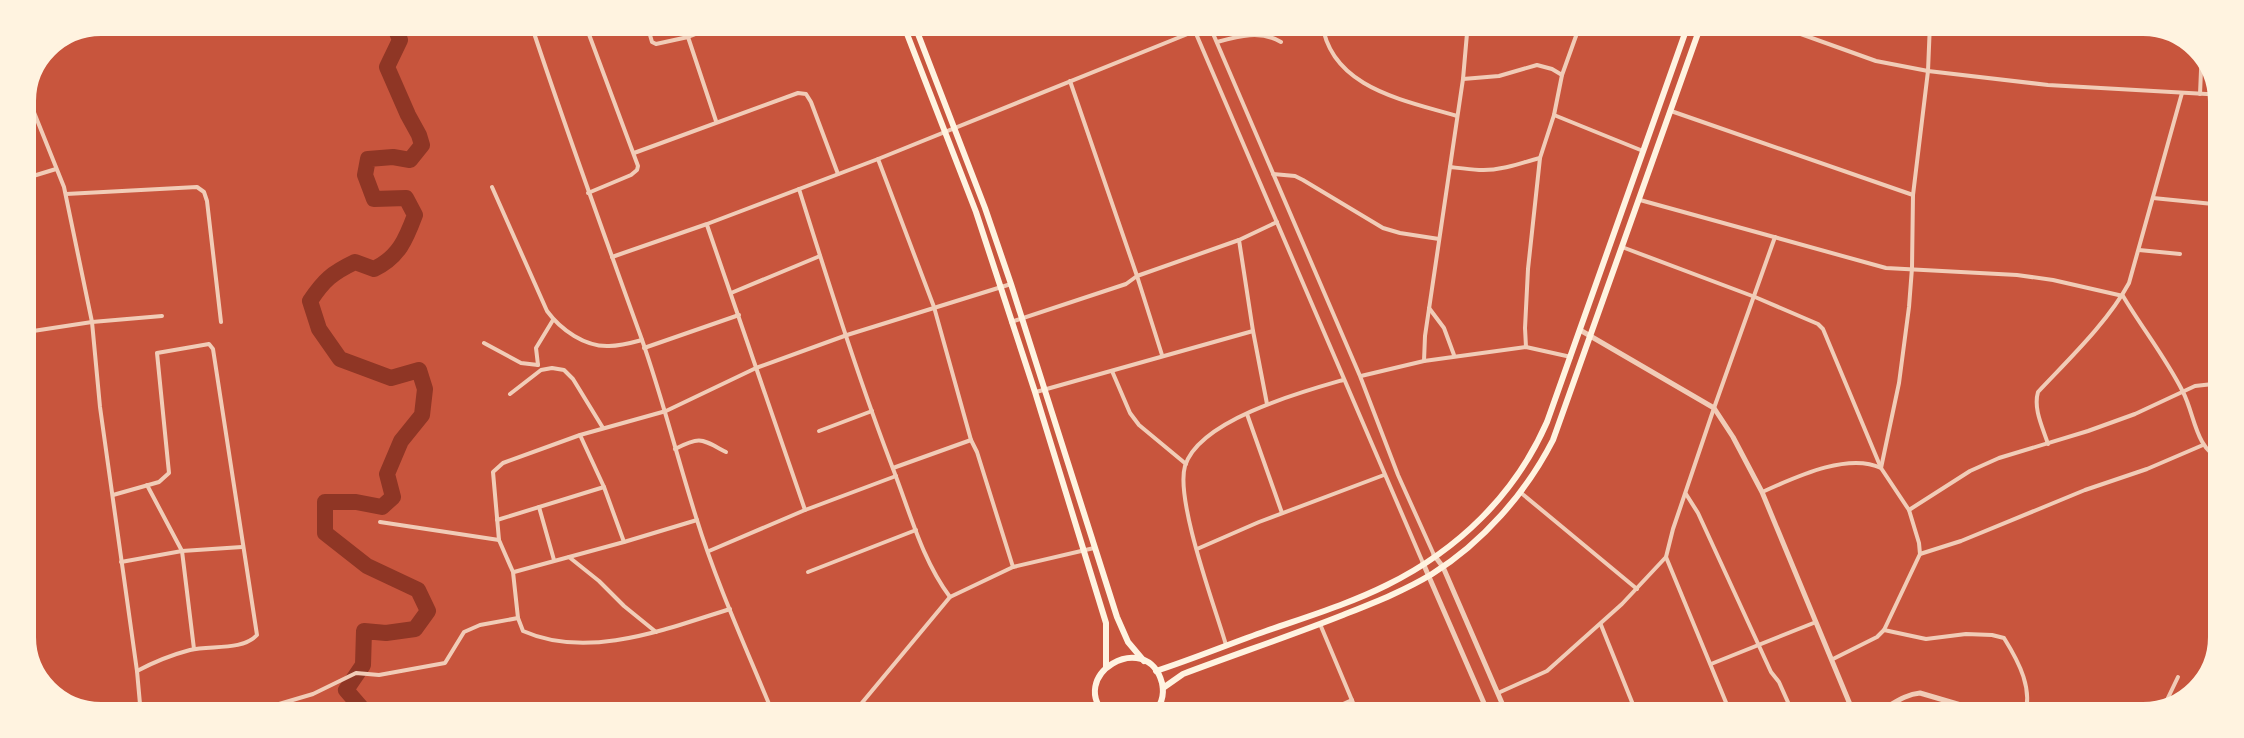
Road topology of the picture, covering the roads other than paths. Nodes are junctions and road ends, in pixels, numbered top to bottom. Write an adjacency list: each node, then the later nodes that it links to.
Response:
1 (534, 34): 46 (street)
2 (589, 34): 36 (street)
3 (650, 34): 17 (street)
4 (696, 34): 17 (street)
5 (907, 34): 34 (main road)
6 (918, 34): 33 (main road)
7 (1188, 34): 24 (street)
8 (1196, 34): 52 (street)
9 (1213, 34): 18 (street)
10 (1325, 34): 31 (street)
11 (1467, 34): 23 (street)
12 (1577, 34): 22 (street)
13 (1685, 34): 35 (main road)
14 (1698, 34): 28 (main road)
15 (1801, 34): 21 (street)
16 (1930, 34): 21 (street)
17 (688, 37): 32 (street)
18 (1217, 42): 19 (street); 42 (street)
19 (1281, 42)
20 (2201, 68): 26 (street)
21 (1928, 71): 25 (street); 48 (street)
22 (1562, 75): 23 (street); 30 (street)
23 (1463, 79): 31 (street)
24 (1070, 81): 33 (street); 63 (street)
25 (2182, 93): 26 (street); 49 (street)
26 (2200, 94): 27 (street)
27 (2210, 94)
28 (1671, 111): 48 (street); 50 (main road)
29 (34, 113): 40 (street)
30 (1554, 115): 35 (street); 37 (street)
31 (1457, 116): 39 (street)
32 (716, 121): 36 (street); 41 (street)
33 (955, 129): 34 (street); 64 (main road)
34 (946, 133): 38 (street); 65 (main road)
35 (1643, 151): 78 (main road)
36 (634, 153): 46 (street)
37 (1540, 158): 39 (street); 85 (street)
38 (878, 159): 41 (street); 69 (street)
39 (1450, 167): 55 (street)
40 (56, 169): 43 (street); 47 (street)
41 (838, 174): 45 (street)
42 (1272, 174): 55 (street); 94 (street)
43 (34, 176)
44 (492, 187): 74 (street)
45 (799, 189): 53 (street); 60 (street)
46 (588, 193): 61 (street)
47 (66, 194): 75 (street); 76 (street)
48 (1913, 195): 62 (street)
49 (2153, 198): 51 (street); 58 (street)
50 (1639, 200): 54 (street); 57 (main road)
51 (2210, 204)
52 (1277, 222): 56 (street); 95 (street)
53 (707, 224): 61 (street); 66 (street)
54 (1775, 237): 62 (street); 68 (street)
55 (1439, 239): 70 (street)
56 (1239, 240): 63 (street); 80 (street)
57 (1622, 247): 68 (street); 82 (main road)
58 (2139, 250): 59 (street); 67 (street)
59 (2180, 254)
60 (820, 256): 66 (street); 81 (street)
61 (611, 258): 83 (street)
62 (1912, 268): 67 (street); 117 (street)
63 (1137, 276): 73 (street); 87 (street)
64 (1011, 284): 65 (street); 73 (main road)
65 (1001, 288): 69 (street); 77 (main road)
66 (731, 293): 71 (street)
67 (2123, 296): 99 (street); 110 (street)
68 (1755, 297): 102 (street); 117 (street)
69 (934, 307): 81 (street); 109 (street)
70 (1429, 308): 88 (street); 90 (street)
71 (739, 315): 86 (street); 92 (street)
72 (162, 316): 75 (street)
73 (1022, 319): 77 (street); 97 (main road)
74 (553, 320): 83 (street); 91 (street)
75 (92, 322): 79 (street); 125 (street)
76 (221, 322)
77 (1011, 322): 98 (main road)
78 (1580, 330): 82 (street); 89 (main road)
79 (34, 331)
80 (1253, 331): 87 (street); 101 (street)
81 (847, 335): 92 (street); 104 (street)
82 (1591, 335): 102 (street); 122 (main road)
83 (642, 340): 86 (street)
84 (484, 343): 91 (street)
85 (1526, 347): 88 (street); 89 (street)
86 (644, 348): 103 (street)
87 (1162, 355): 93 (street)
88 (1455, 356): 90 (street)
89 (1571, 357): 143 (main road)
90 (1424, 361): 94 (street)
91 (540, 368): 100 (street); 106 (street)
92 (756, 368): 103 (street); 127 (street)
93 (1112, 370): 97 (street); 115 (street)
94 (1360, 376): 143 (street)
95 (1343, 380): 101 (street); 118 (street)
96 (2210, 384): 99 (street)
97 (1045, 389): 98 (street); 137 (main road)
98 (1035, 392): 141 (main road)
99 (2184, 392): 110 (street); 111 (street)
100 (510, 394)
101 (1267, 404): 105 (street)
102 (1714, 408): 123 (street); 124 (street)
103 (666, 411): 106 (street); 112 (street)
104 (872, 411): 107 (street); 116 (street)
105 (1247, 414): 115 (street); 129 (street)
106 (603, 428): 108 (street)
107 (819, 431)
108 (580, 435): 121 (street); 130 (street)
109 (971, 440): 116 (street); 149 (street)
110 (2048, 444): 128 (street)
111 (2203, 445): 114 (street); 142 (street)
112 (675, 449): 113 (street); 131 (street)
113 (726, 452)
114 (2210, 453)
115 (1186, 464): 138 (street)
116 (893, 468): 119 (street)
117 (1881, 468): 123 (street); 128 (street)
118 (1384, 475): 129 (street); 148 (street)
119 (896, 476): 127 (street); 133 (street)
120 (147, 485): 125 (street); 136 (street); 139 (street)
121 (604, 487): 126 (street); 135 (street)
122 (1520, 492): 150 (main road); 154 (street)
123 (1762, 492): 158 (street)
124 (1686, 494): 145 (street); 164 (street)
125 (113, 495): 147 (street)
126 (539, 507): 130 (street); 146 (street)
127 (805, 510): 140 (street)
128 (1909, 510): 142 (street)
129 (1282, 513): 138 (street)
130 (497, 520): 134 (street)
131 (697, 520): 135 (street); 140 (street)
132 (380, 522): 134 (street)
133 (916, 530): 152 (street); 155 (street)
134 (499, 540): 151 (street)
135 (624, 542): 144 (street)
136 (243, 547): 139 (street); 165 (street)
137 (1094, 548): 141 (street); 167 (main road)
138 (1197, 549): 163 (street)
139 (182, 551): 147 (street); 165 (street)
140 (709, 551): 156 (street)
141 (1085, 551): 149 (street); 169 (main road)
142 (1920, 554): 161 (street)
143 (1434, 555): 148 (main road); 150 (street)
144 (569, 557): 146 (street); 162 (street)
145 (1666, 557): 154 (street); 168 (street)
146 (554, 560): 151 (street)
147 (121, 562): 170 (street)
148 (1423, 563): 153 (street); 163 (main road)
149 (1013, 567): 155 (street)
150 (1443, 567): 153 (main road); 174 (street)
151 (513, 572): 157 (street)
152 (808, 572)
153 (1429, 576): 159 (main road); 185 (street)
154 (1637, 589): 160 (street)
155 (950, 597): 180 (street)
156 (730, 609): 162 (street); 179 (street)
157 (518, 618): 162 (street); 178 (street)
158 (1816, 622): 164 (street); 166 (street)
159 (1320, 624): 173 (main road); 176 (street)
160 (1601, 625): 174 (street); 187 (street)
161 (1884, 630): 166 (street); 193 (street)
162 (656, 632)
163 (1226, 645): 171 (main road)
164 (1758, 645): 168 (street); 189 (street)
165 (194, 649): 170 (street)
166 (1833, 659): 190 (street)
167 (1144, 661): 169 (main road); 171 (main road)
168 (1711, 664): 188 (street)
169 (1106, 667): 181 (main road)
170 (137, 671): 177 (street)
171 (1156, 671): 173 (main road)
172 (2178, 677): 175 (street)
173 (1163, 688): 182 (main road)
174 (1498, 693): 186 (street)
175 (2167, 699)
176 (1352, 700): 183 (street); 184 (street)
177 (140, 704)
178 (279, 704)
179 (769, 704)
180 (861, 704)
181 (1099, 704)
182 (1158, 704)
183 (1343, 704)
184 (1354, 704)
185 (1484, 704)
186 (1503, 704)
187 (1633, 704)
188 (1727, 704)
189 (1789, 704)
190 (1850, 704)
191 (1892, 704): 192 (street)
192 (1957, 704)
193 (2029, 704)

